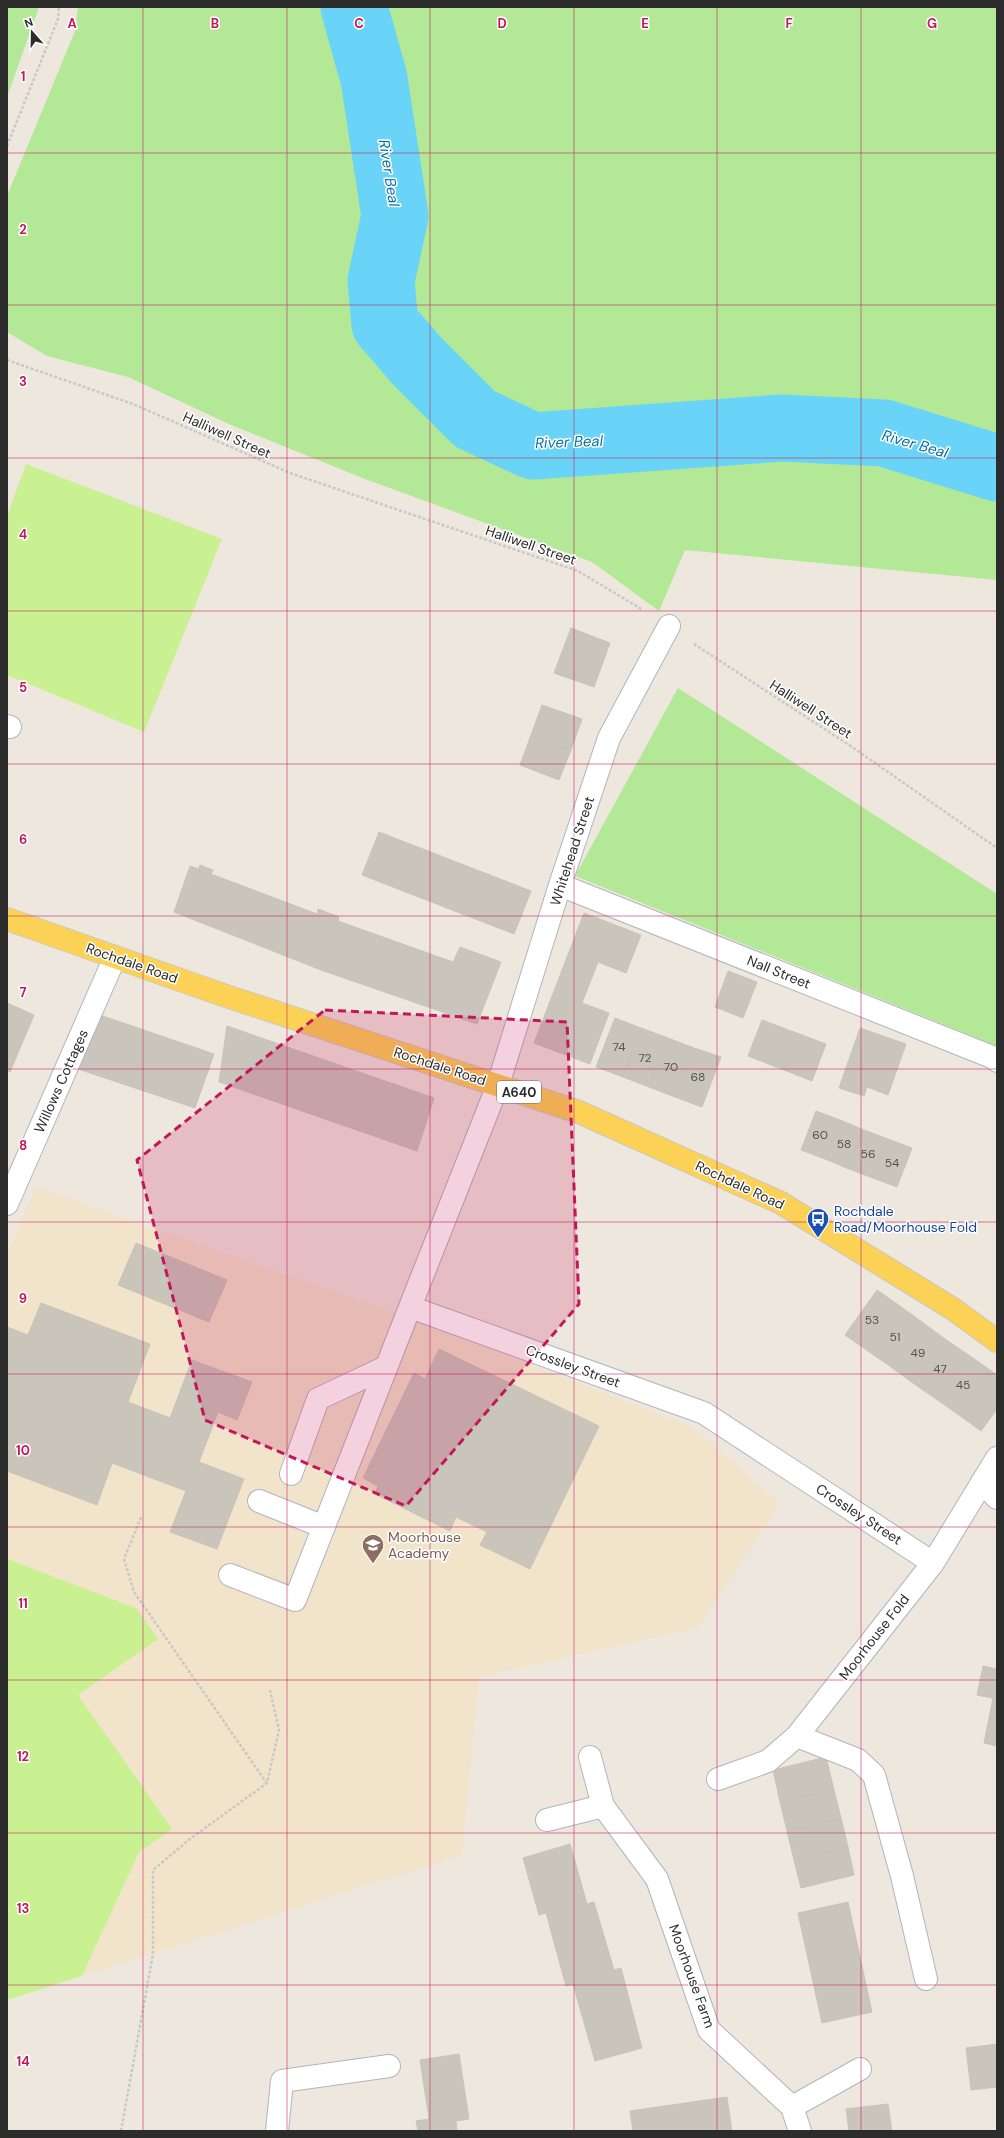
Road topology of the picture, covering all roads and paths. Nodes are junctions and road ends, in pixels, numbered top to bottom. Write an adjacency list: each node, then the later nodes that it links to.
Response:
1 (59, 7): 2 (path)
2 (7, 146)
3 (7, 360): 4 (path, Halliwell Street)
4 (669, 626): 5 (path, Halliwell Street); 6 (street, Whitehead Street)
5 (997, 848)
6 (560, 885): 9 (street, Nall Street); 10 (street, Whitehead Street)
7 (7, 919): 8 (main road, Rochdale Road / A640)
8 (115, 957): 10 (main road, Rochdale Road / A640); 11 (street, Willows Cottages)
9 (997, 1061)
10 (498, 1085): 12 (street); 13 (main road, Rochdale Road / A640)
11 (7, 1204)
12 (410, 1308): 14 (street); 22 (street, Crossley Street)
13 (995, 1336)
14 (386, 1367): 16 (street); 21 (street)
15 (997, 1458): 17 (street, Moorhouse Fold)
16 (290, 1474)
17 (982, 1482): 18 (street); 22 (street, Moorhouse Fold)
18 (997, 1498)
19 (259, 1501): 21 (street)
20 (141, 1517): 28 (path)
21 (324, 1527): 23 (street)
22 (933, 1562): 25 (street, Moorhouse Fold)
23 (230, 1575)
24 (270, 1690): 28 (path)
25 (797, 1736): 27 (street, Moorhouse Fold); 31 (street)
26 (590, 1757): 29 (street, Moorhouse Farm)
27 (718, 1779)
28 (267, 1782): 35 (path)
29 (603, 1806): 30 (street); 34 (street, Moorhouse Farm)
30 (547, 1820)
31 (926, 1979)
32 (389, 2066): 36 (street)
33 (860, 2069): 34 (street)
34 (792, 2107): 37 (street, Moorhouse Farm)
35 (121, 2131)
36 (277, 2131)
37 (800, 2131)

